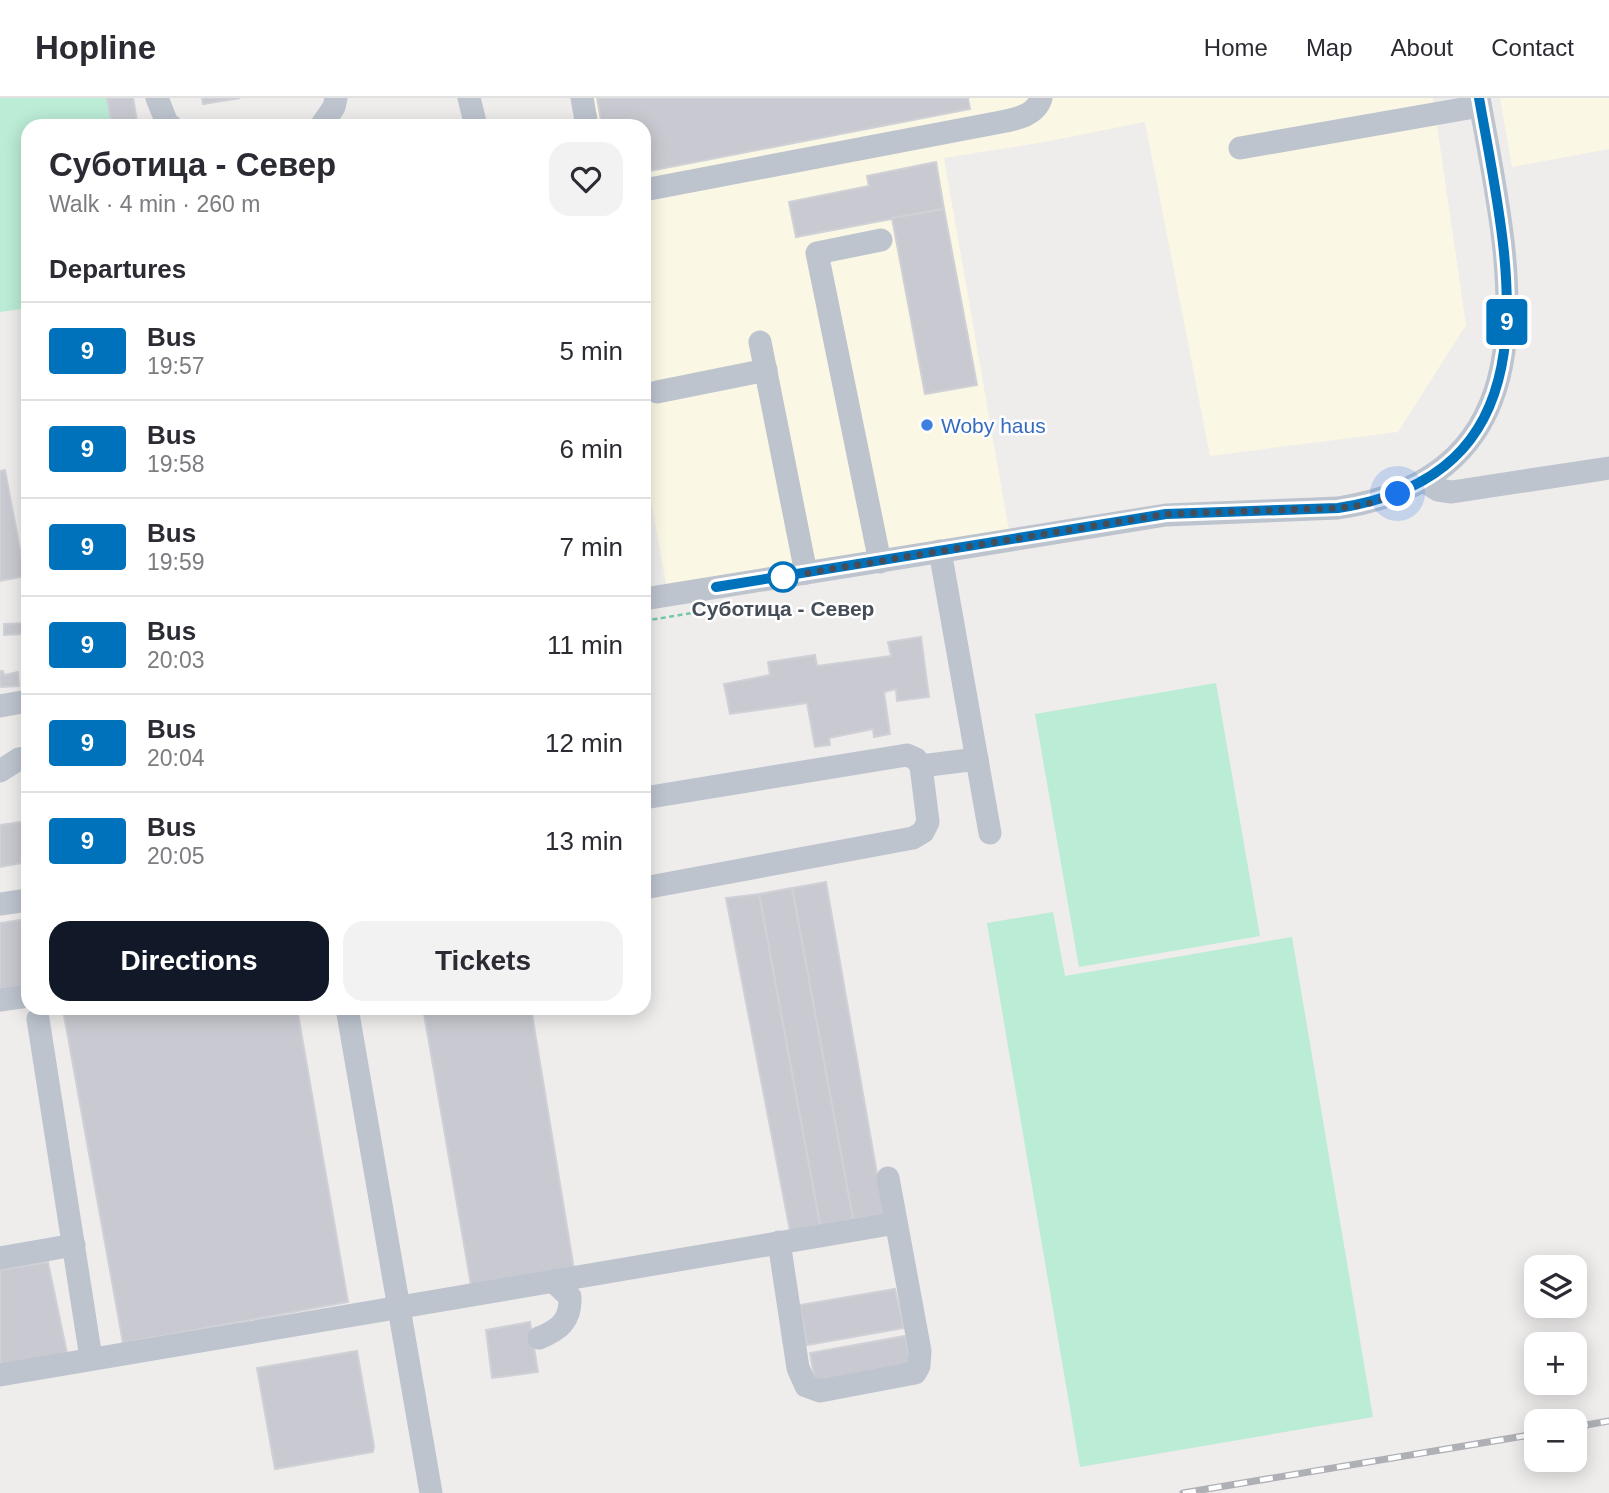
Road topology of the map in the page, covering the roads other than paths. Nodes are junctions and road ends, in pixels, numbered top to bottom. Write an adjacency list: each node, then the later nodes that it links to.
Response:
1 (156, 98): 7 (street); 8 (street)
2 (336, 98): 9 (street)
3 (469, 98): 10 (street)
4 (582, 98): 11 (street)
5 (1041, 98): 13 (street)
6 (1480, 102): 12 (street); 19 (street)
7 (158, 119)
8 (165, 119)
9 (326, 119)
10 (474, 119)
11 (586, 119)
12 (1240, 148)
13 (651, 189)
14 (881, 240): 21 (street)
15 (760, 342): 16 (street)
16 (766, 370): 17 (street); 22 (street)
17 (657, 392)
18 (1609, 468): 19 (street)
19 (1424, 481): 20 (street)
20 (940, 551): 21 (street); 27 (street)
21 (880, 562): 22 (street)
22 (806, 573): 23 (street)
23 (651, 598)
24 (21, 702): 25 (street)
25 (0, 706)
26 (21, 758): 29 (street)
27 (977, 759): 28 (street); 31 (street)
28 (921, 766): 30 (street); 32 (street)
29 (0, 771)
30 (651, 797)
31 (990, 833)
32 (651, 887)
33 (21, 901): 34 (street)
34 (0, 904)
35 (21, 997): 36 (street)
36 (0, 1000)
37 (347, 1015): 45 (street)
38 (38, 1019): 42 (street)
39 (888, 1178): 40 (street)
40 (897, 1223): 41 (street); 41 (street)
41 (779, 1242): 44 (street)
42 (74, 1245): 43 (street); 47 (street)
43 (0, 1258)
44 (554, 1282): 45 (street); 46 (street)
45 (399, 1309): 47 (street); 49 (street)
46 (539, 1338)
47 (91, 1359): 48 (street)
48 (0, 1374)
49 (431, 1493)

